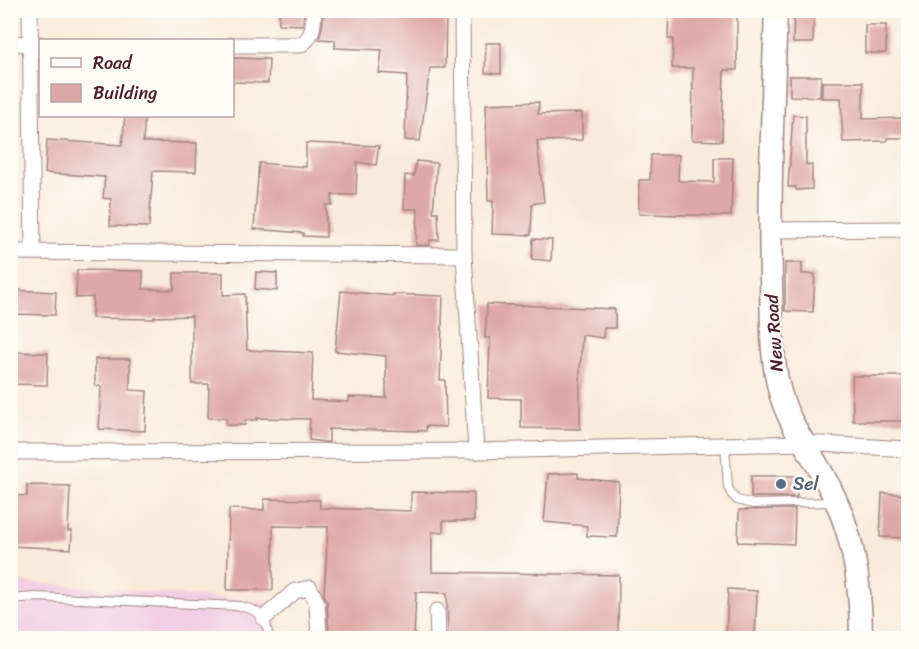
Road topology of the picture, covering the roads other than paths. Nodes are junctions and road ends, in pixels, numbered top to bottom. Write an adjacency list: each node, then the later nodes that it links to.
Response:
1 (30, 10): 6 (street)
2 (314, 10): 7 (street)
3 (462, 10): 12 (street)
4 (776, 10): 9 (street, New Road)
5 (10, 43): 6 (street)
6 (36, 44): 11 (street)
7 (234, 45)
8 (909, 229): 9 (street)
9 (770, 230): 13 (street, New Road)
10 (10, 252): 11 (street)
11 (33, 252): 12 (street)
12 (464, 255): 16 (street)
13 (803, 442): 14 (street); 15 (street); 18 (street, New Road)
14 (725, 444): 16 (street); 18 (lane)
15 (909, 449)
16 (476, 451): 17 (street)
17 (10, 452)
18 (837, 501): 25 (street, New Road)
19 (10, 599): 21 (lane)
20 (437, 611): 24 (street)
21 (264, 618): 22 (lane); 23 (street)
22 (268, 639)
23 (319, 639)
24 (438, 639)
25 (861, 639)

